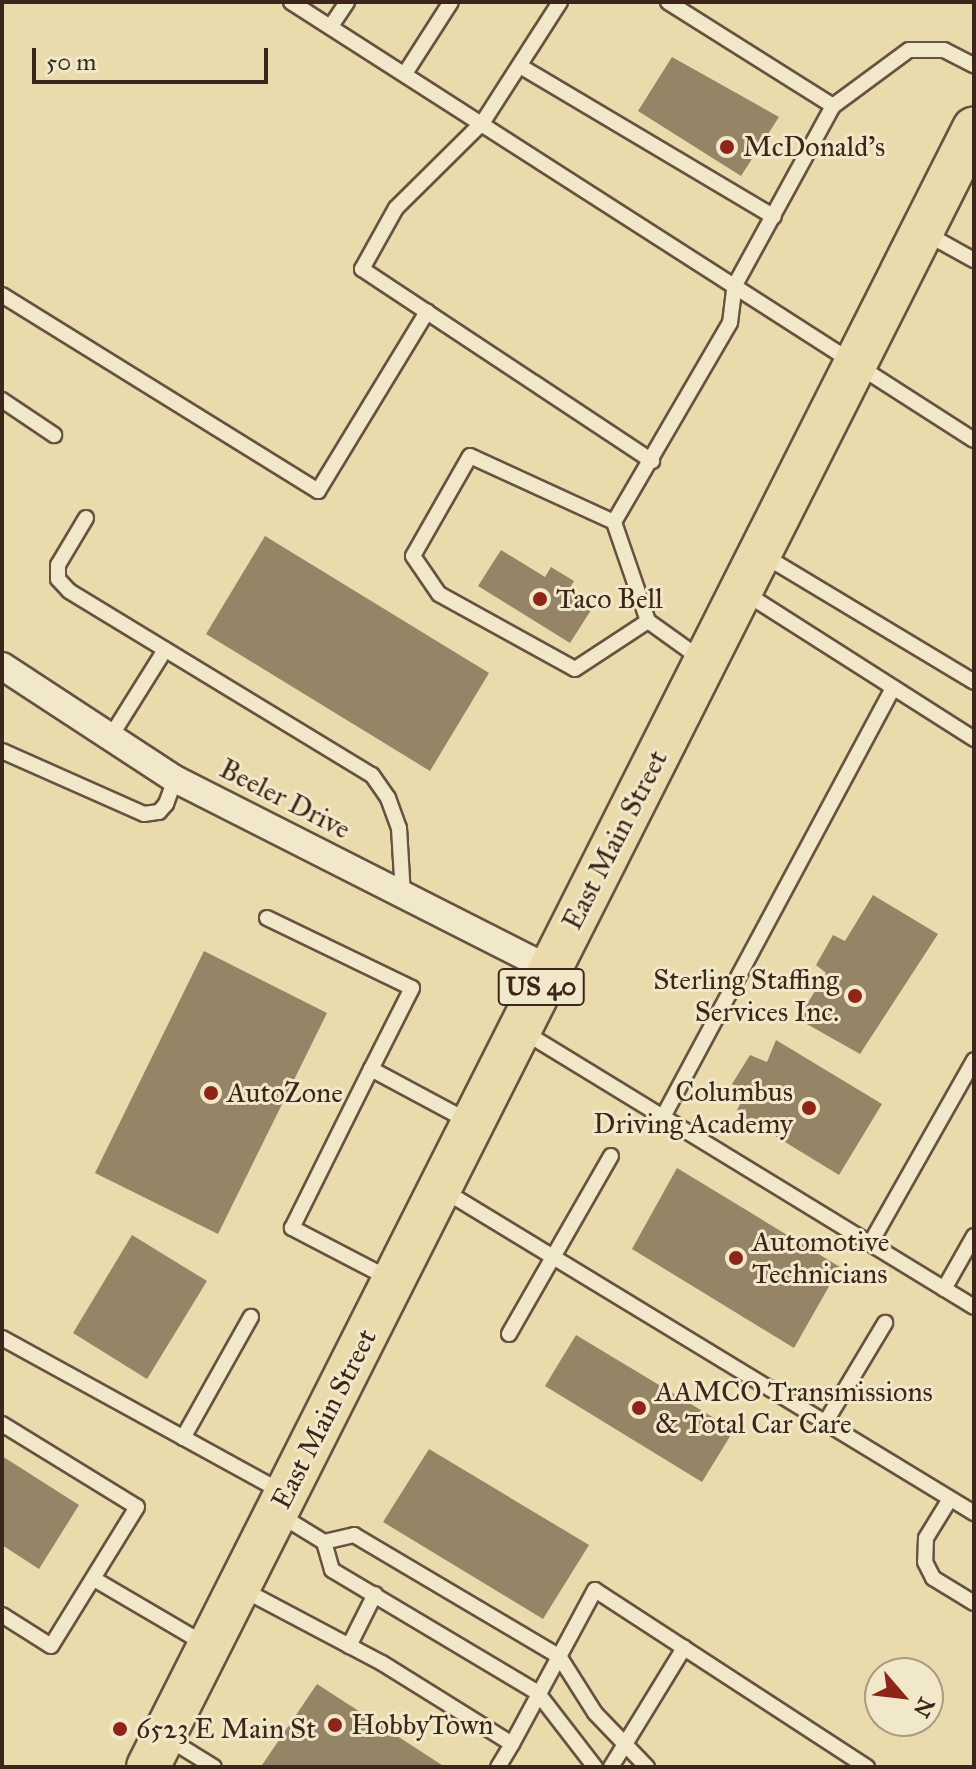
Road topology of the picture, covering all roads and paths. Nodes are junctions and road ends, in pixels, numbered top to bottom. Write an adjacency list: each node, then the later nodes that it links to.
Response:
1 (291, 2): 7 (lane)
2 (347, 2): 7 (lane)
3 (451, 2): 10 (lane)
4 (560, 2): 9 (lane)
5 (668, 2): 6 (lane)
6 (689, 8): 11 (lane)
7 (331, 26): 10 (lane)
8 (974, 65): 11 (lane)
9 (520, 66): 12 (lane); 14 (lane)
10 (406, 72): 12 (lane)
11 (833, 106): 14 (lane)
12 (483, 122): 17 (lane); 19 (lane)
13 (969, 150): 15 (main road, East Main Street / US 40)
14 (774, 217): 17 (lane)
15 (922, 232): 16 (lane); 20 (main road, East Main Street / US 40)
16 (974, 260)
17 (735, 285): 20 (lane); 24 (lane)
18 (2, 295): 19 (lane)
19 (427, 312): 24 (lane)
20 (856, 362): 23 (lane); 27 (main road, East Main Street / US 40)
21 (2, 400): 22 (lane)
22 (54, 435)
23 (974, 440)
24 (652, 461): 26 (lane)
25 (86, 518): 30 (lane)
26 (614, 522): 29 (lane); 29 (lane)
27 (760, 553): 28 (main road, East Main Street / US 40); 33 (lane)
28 (741, 591): 31 (main road, East Main Street / US 40); 34 (lane)
29 (648, 621): 31 (lane)
30 (165, 650): 35 (lane); 39 (lane)
31 (705, 662): 41 (main road, East Main Street / US 40)
32 (2, 666): 35 (street, Beeler Drive)
33 (974, 682)
34 (893, 688): 36 (lane); 45 (lane)
35 (111, 736): 38 (street, Beeler Drive)
36 (974, 739)
37 (2, 751): 38 (lane)
38 (175, 779): 39 (street, Beeler Drive)
39 (403, 895): 41 (street, Beeler Drive)
40 (267, 918): 44 (lane)
41 (550, 969): 42 (main road, East Main Street / US 40)
42 (520, 1030): 45 (lane); 46 (main road, East Main Street / US 40)
43 (974, 1060): 50 (lane)
44 (371, 1069): 46 (lane); 52 (lane)
45 (663, 1117): 50 (lane)
46 (472, 1123): 48 (main road, East Main Street / US 40)
47 (611, 1156): 51 (lane)
48 (440, 1188): 51 (lane); 52 (main road, East Main Street / US 40)
49 (974, 1236): 53 (lane)
50 (870, 1244): 53 (lane)
51 (553, 1257): 57 (lane); 59 (lane)
52 (393, 1281): 63 (main road, East Main Street / US 40)
53 (944, 1289): 54 (lane)
54 (974, 1307)
55 (251, 1317): 61 (lane)
56 (885, 1323): 59 (lane)
57 (509, 1334)
58 (2, 1338): 61 (lane)
59 (825, 1423): 62 (lane)
60 (2, 1424): 66 (lane)
61 (183, 1438): 63 (lane)
62 (950, 1499): 64 (lane); 69 (lane)
63 (281, 1504): 65 (lane); 67 (main road, East Main Street / US 40)
64 (974, 1513)
65 (324, 1542): 68 (lane); 74 (lane)
66 (94, 1579): 70 (lane); 71 (lane)
67 (239, 1587): 71 (main road, East Main Street / US 40); 72 (lane)
68 (375, 1594): 72 (lane); 75 (lane)
69 (974, 1603)
70 (2, 1615)
71 (209, 1646): 78 (main road, East Main Street / US 40)
72 (349, 1646): 76 (lane)
73 (684, 1648): 74 (lane); 77 (lane); 84 (lane)
74 (559, 1656): 75 (lane); 77 (lane)
75 (537, 1692): 76 (lane); 81 (lane)
76 (512, 1744): 80 (lane)
77 (624, 1746): 82 (lane); 83 (lane)
78 (156, 1752): 79 (lane)
79 (214, 1767)
80 (498, 1767)
81 (595, 1767)
82 (611, 1767)
83 (647, 1767)
84 (867, 1767)

